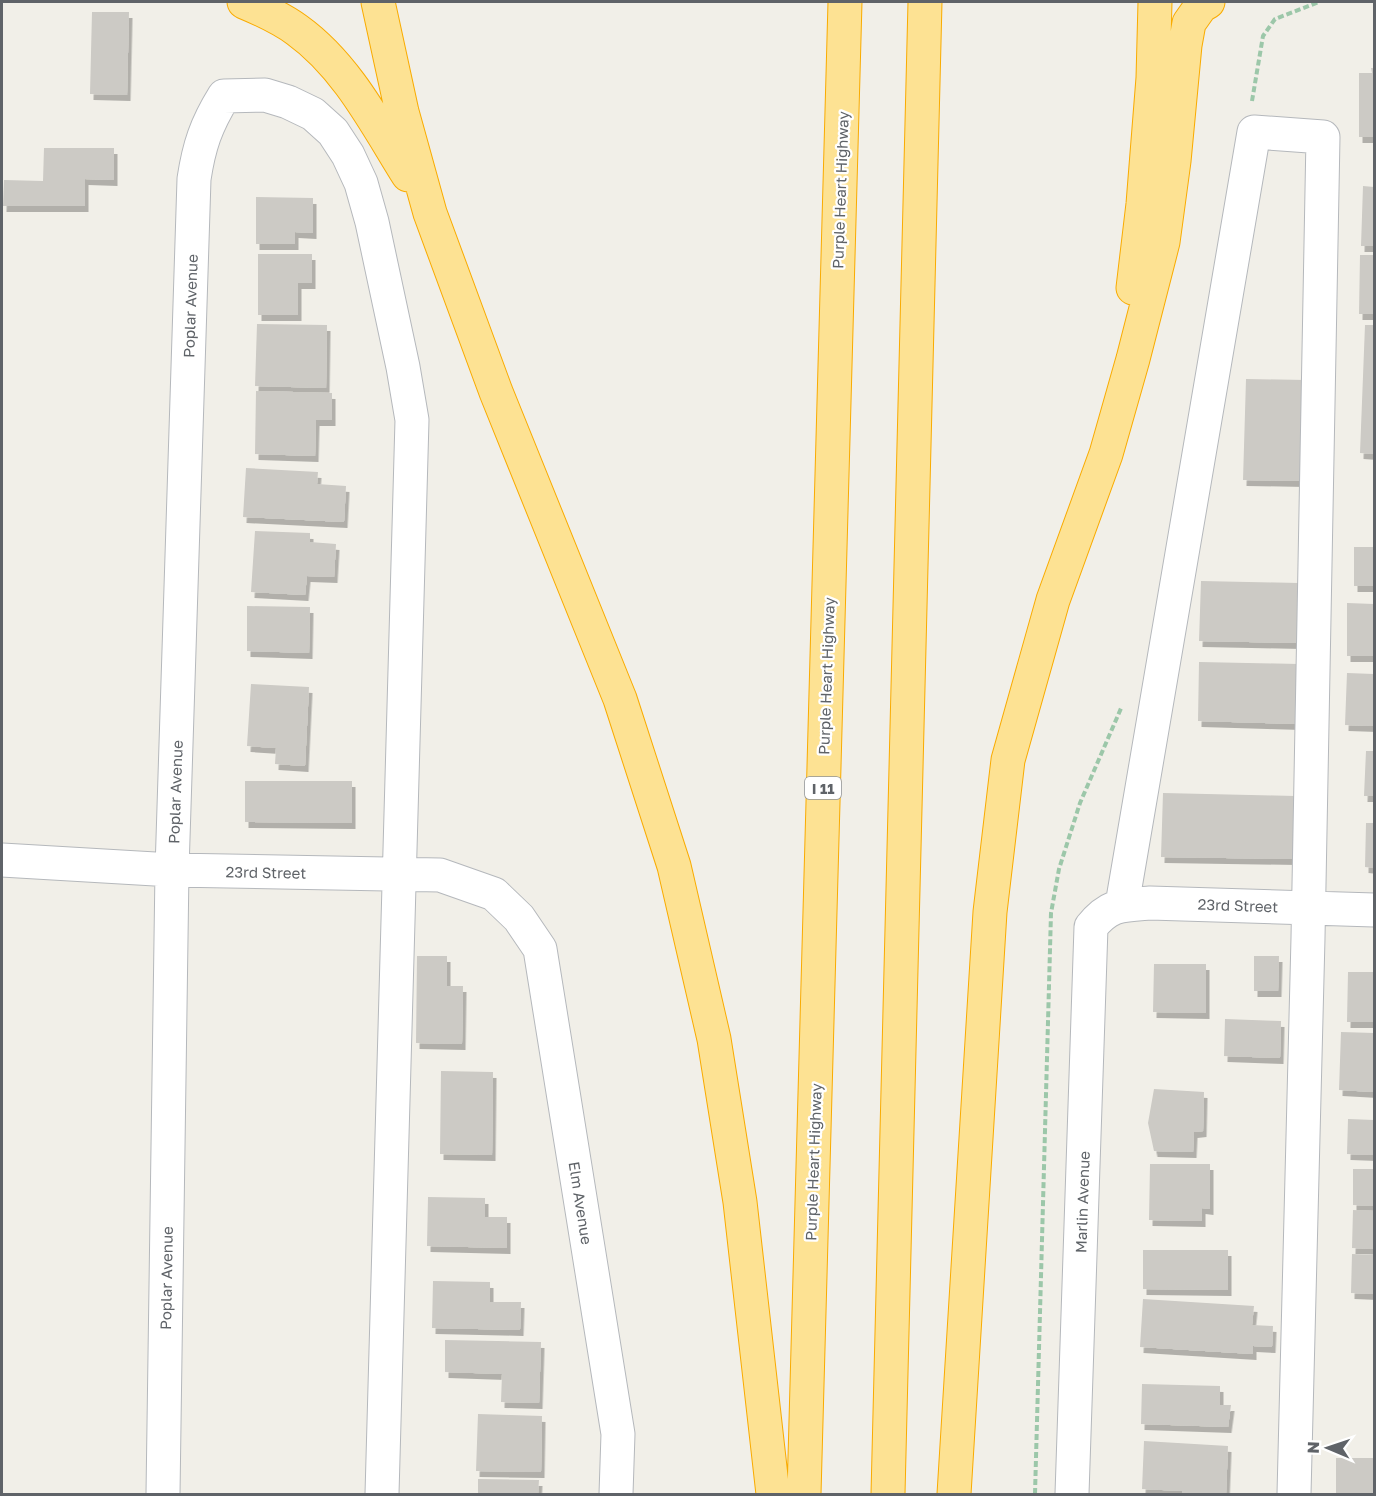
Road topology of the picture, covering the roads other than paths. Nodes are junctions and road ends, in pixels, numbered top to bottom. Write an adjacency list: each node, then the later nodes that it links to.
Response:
1 (244, 2): 7 (highway)
2 (378, 2): 7 (highway)
3 (844, 2): 20 (highway, Purple Heart Highway / I 11)
4 (925, 2): 21 (highway)
5 (1155, 2): 8 (highway)
6 (1208, 2): 8 (highway)
7 (430, 213): 19 (highway)
8 (1133, 359): 22 (highway)
9 (2, 860): 10 (street, 23rd Street)
10 (172, 870): 11 (street, 23rd Street); 11 (street, Poplar Avenue); 16 (street, Poplar Avenue)
11 (398, 874): 15 (street, 23rd Street); 17 (street)
12 (1309, 908): 13 (street, 23rd Street); 13 (street, Marlin Avenue); 14 (street, 23rd Street); 24 (street)
13 (1112, 909): 23 (street, Marlin Avenue)
14 (1374, 910)
15 (519, 918): 18 (street, Elm Avenue)
16 (163, 1494)
17 (382, 1494)
18 (616, 1494)
19 (773, 1494)
20 (804, 1494)
21 (888, 1494)
22 (954, 1494)
23 (1072, 1494)
24 (1294, 1494)

